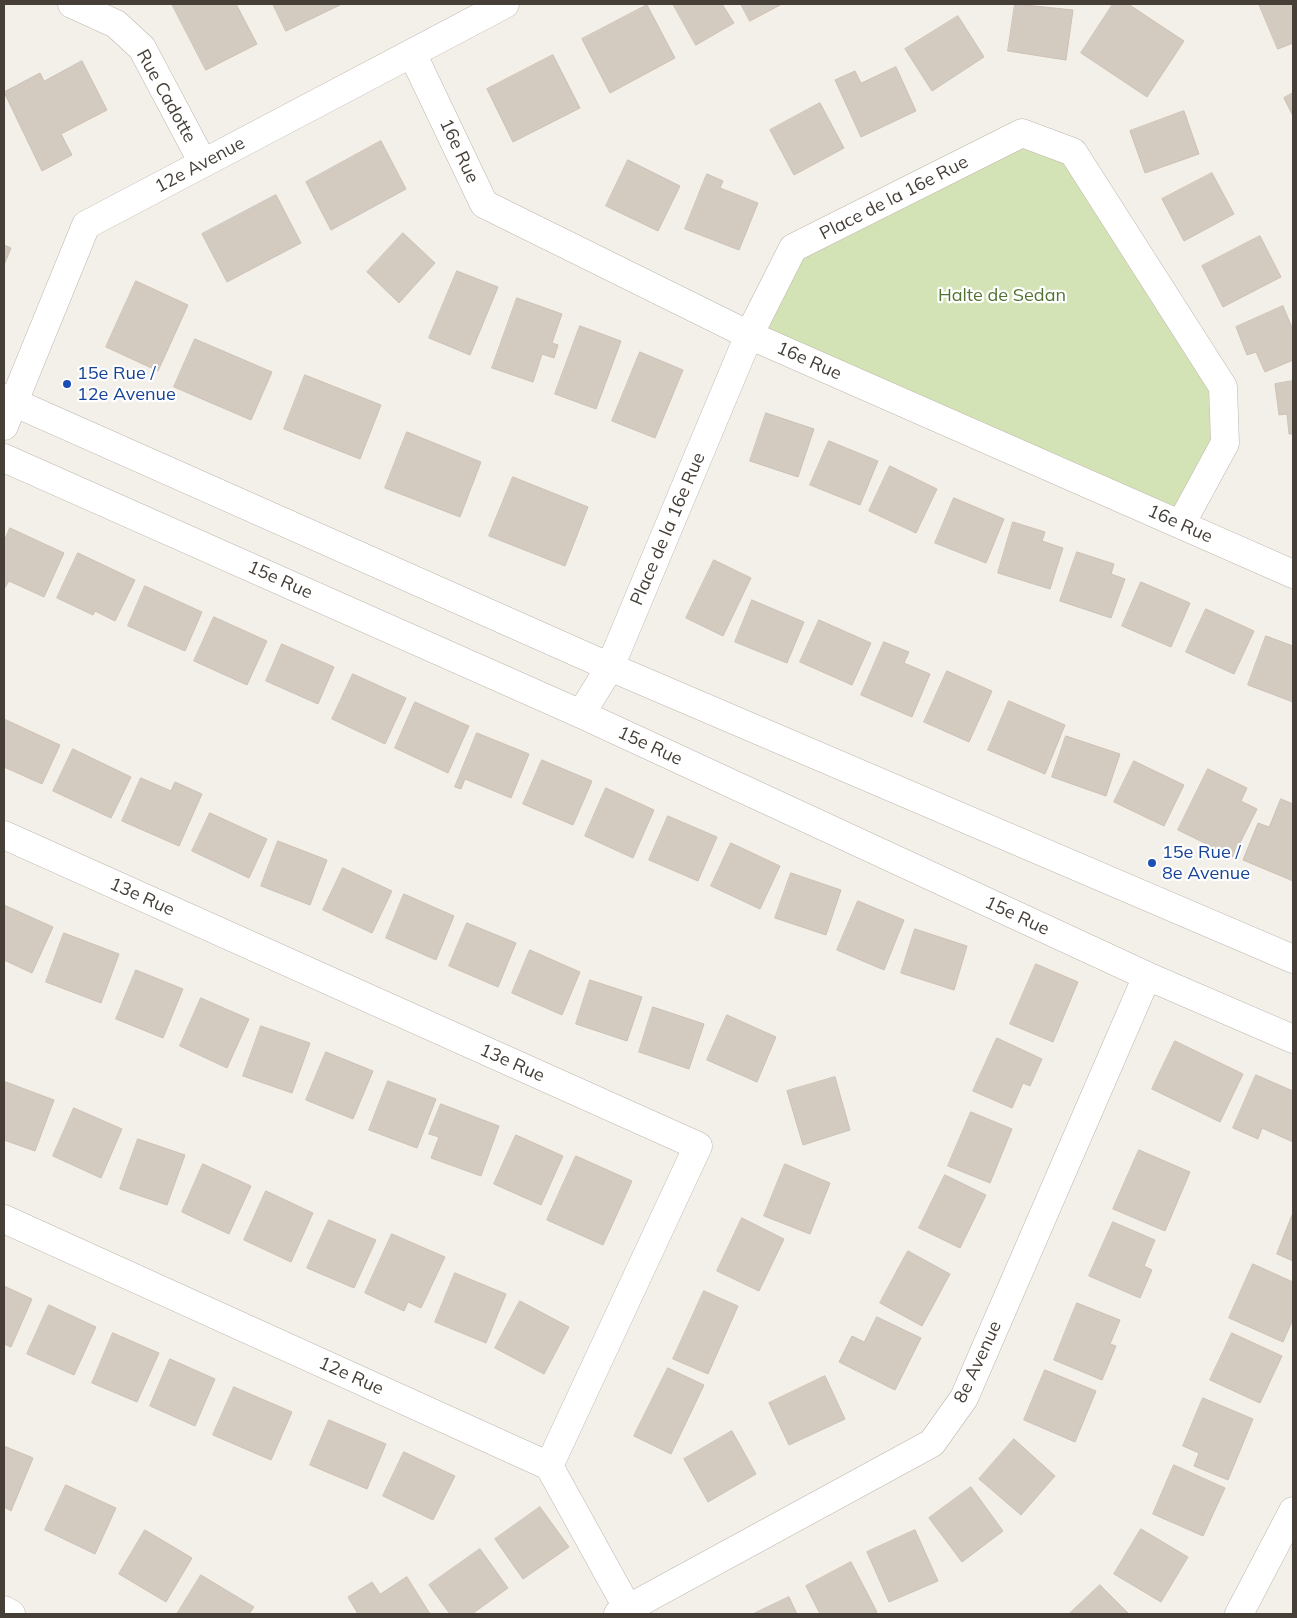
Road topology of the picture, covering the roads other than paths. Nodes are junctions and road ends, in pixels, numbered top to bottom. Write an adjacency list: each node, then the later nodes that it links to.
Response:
1 (72, 4): 4 (street, Rue Cadotte)
2 (505, 4): 3 (street, 12e Avenue)
3 (412, 53): 4 (street, 12e Avenue); 5 (street, 16e Rue)
4 (203, 163): 6 (street, 12e Avenue)
5 (749, 335): 8 (street, 16e Rue); 8 (street, Place de la 16e Rue); 10 (street, Place de la 16e Rue)
6 (7, 409): 10 (street)
7 (4, 458): 11 (street, 15e Rue)
8 (1181, 524): 9 (street, 16e Rue)
9 (1293, 574)
10 (610, 667): 11 (street, Place de la 16e Rue); 13 (street)
11 (581, 714): 14 (street, 15e Rue)
12 (4, 835): 17 (street, 13e Rue)
13 (1293, 959)
14 (1147, 976): 15 (street, 15e Rue); 20 (street, 8e Avenue)
15 (1293, 1039)
16 (4, 1219): 17 (street, 12e Rue)
17 (549, 1466): 20 (street)
18 (1293, 1510): 22 (street)
19 (4, 1610): 21 (street)
20 (623, 1612)
21 (11, 1614)
22 (1239, 1614)

